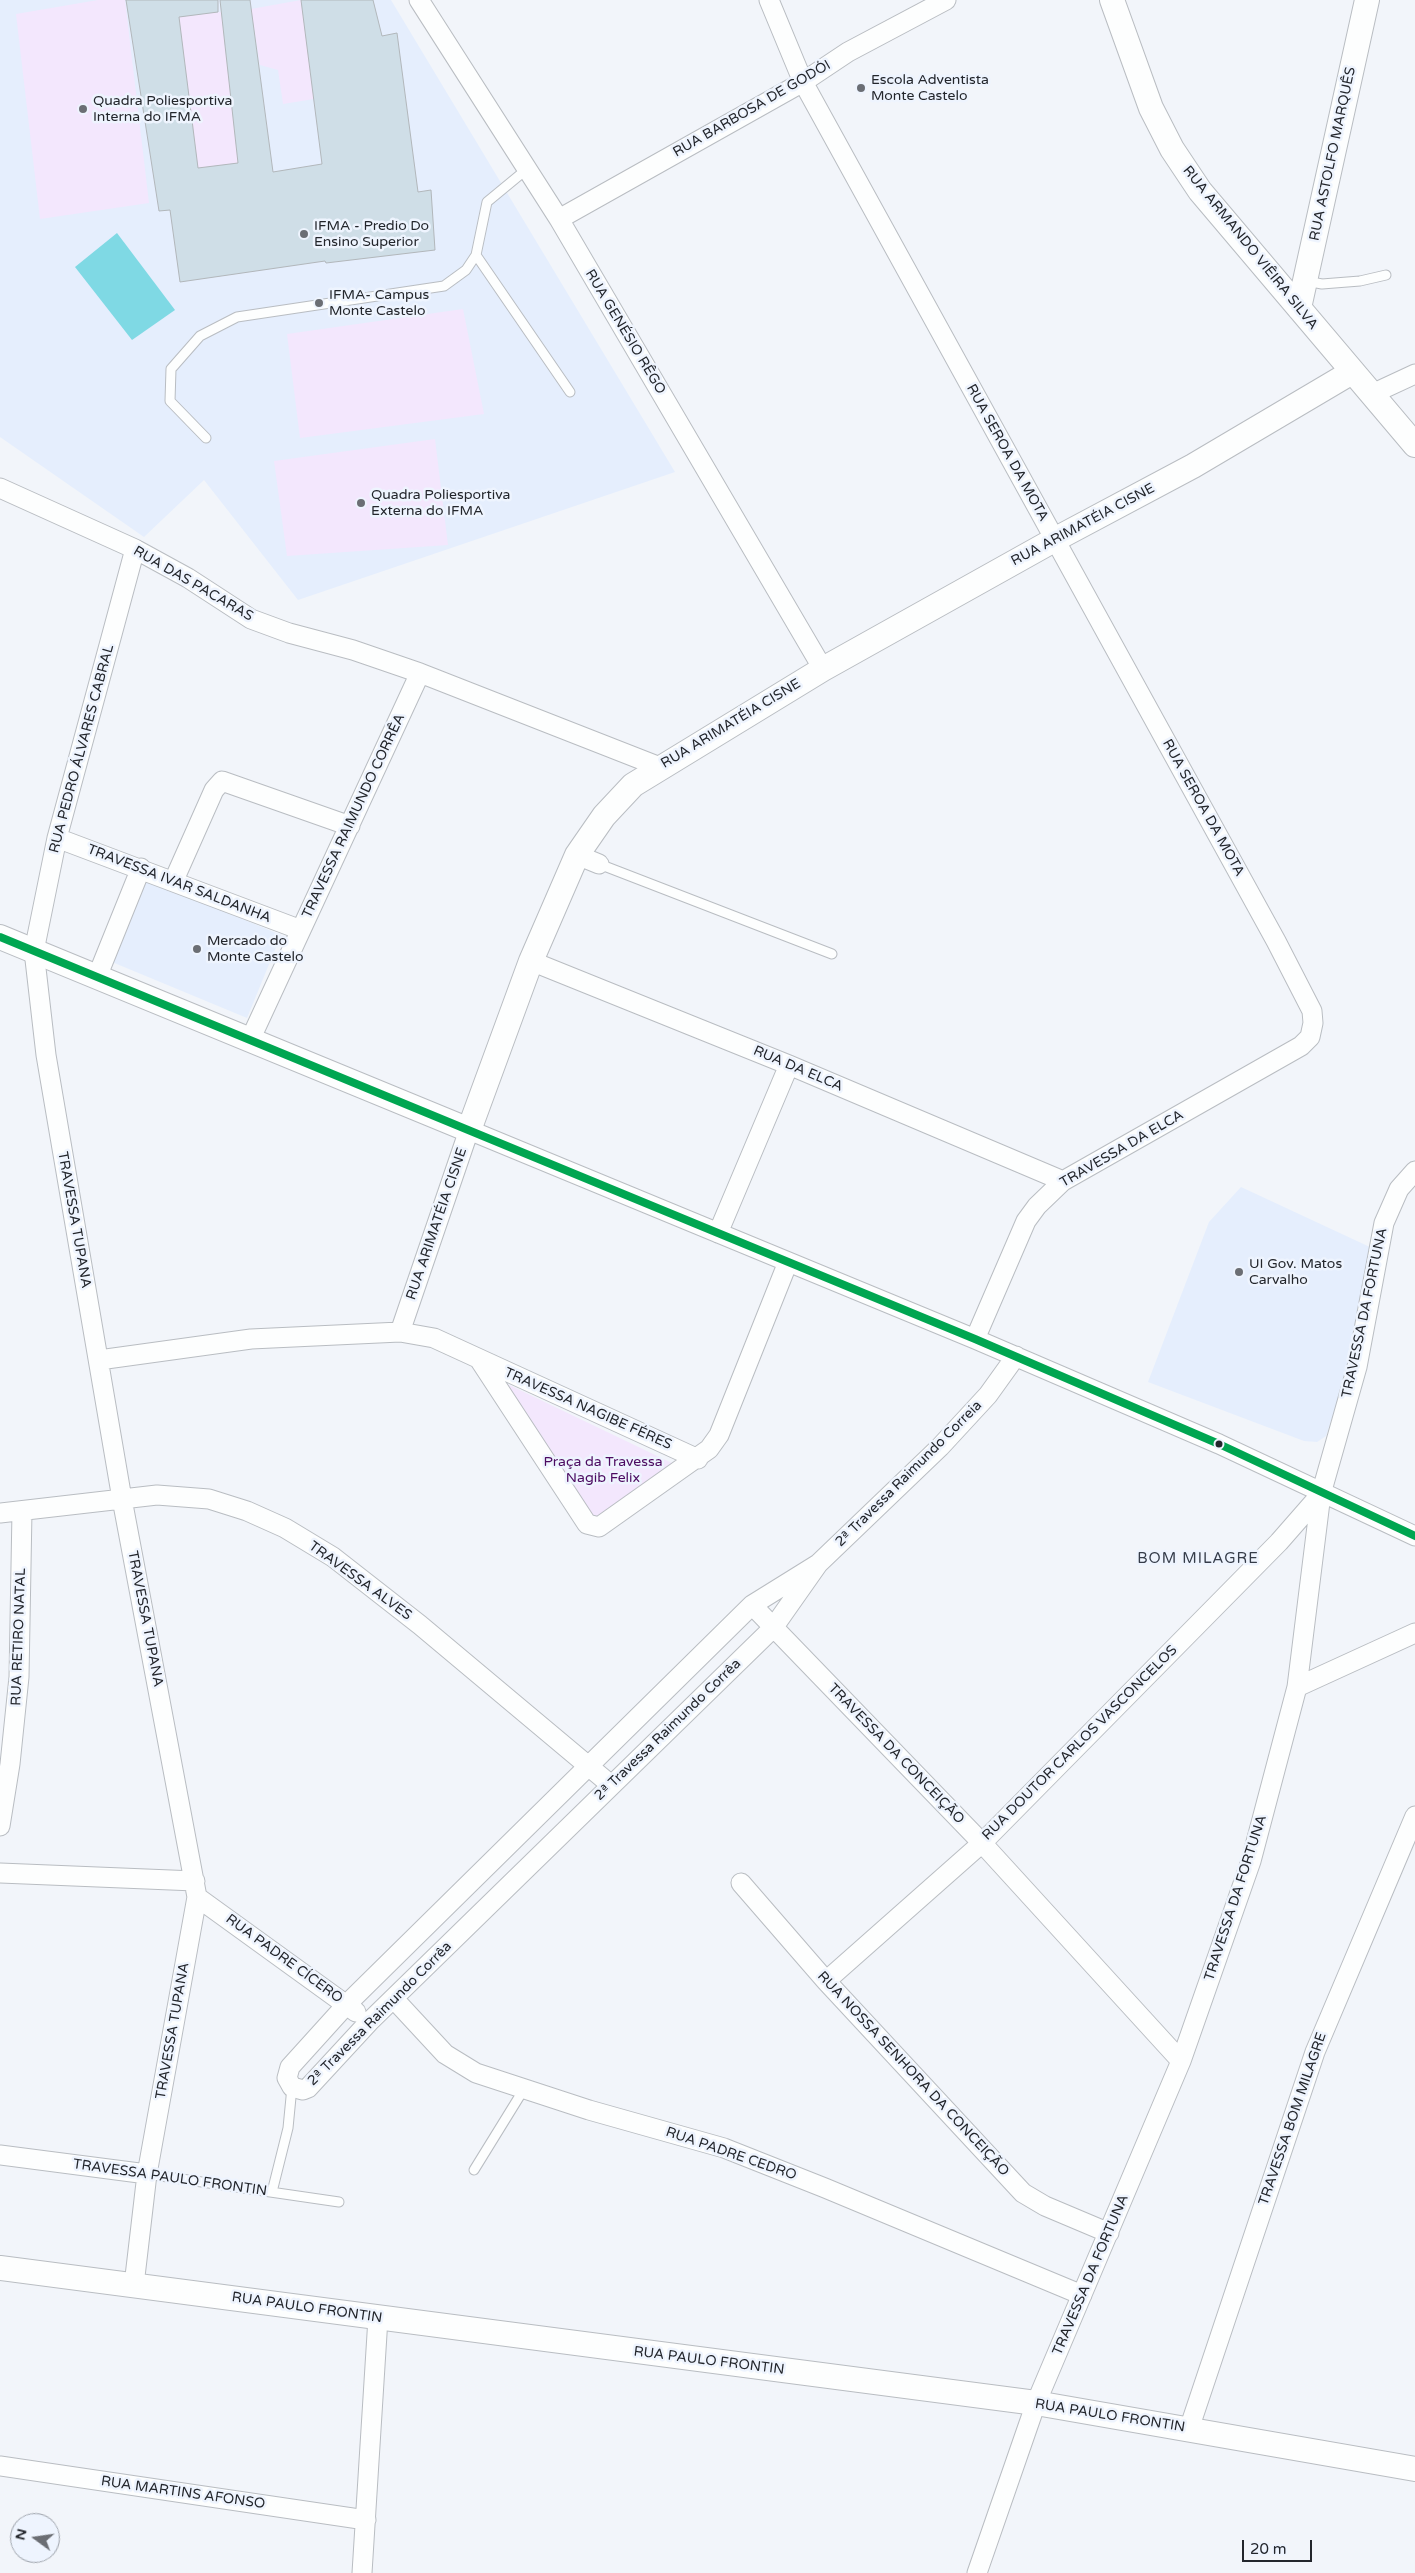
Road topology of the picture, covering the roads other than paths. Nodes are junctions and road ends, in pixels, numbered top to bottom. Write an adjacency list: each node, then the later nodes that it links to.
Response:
1 (419, 0): 7 (street, RUA GENÉSIO RÊGO)
2 (769, 0): 6 (street, RUA SEROA DA MOTA)
3 (946, 0): 6 (street, RUA BARBOSA DE GODÓI)
4 (1112, 0): 12 (street, RUA ARMANDO VIÊIRA SILVA)
5 (1367, 0): 11 (street, RUA ASTOLFO MARQUÊS)
6 (803, 82): 8 (street, RUA BARBOSA DE GODÓI); 20 (street, RUA SEROA DA MOTA)
7 (527, 169): 8 (street, RUA GENÉSIO RÊGO); 9 (lane)
8 (558, 219): 22 (street, RUA GENÉSIO RÊGO)
9 (476, 255): 15 (lane); 17 (lane)
10 (1386, 275): 11 (lane)
11 (1305, 281): 12 (street, RUA ASTOLFO MARQUÊS)
12 (1299, 308): 13 (street, RUA ARMANDO VIÊIRA SILVA)
13 (1352, 372): 16 (street, RUA ARMANDO VIÊIRA SILVA); 20 (street, RUA ARIMATÉIA CISNE)
14 (1415, 374): 16 (street)
15 (570, 392)
16 (1372, 394): 18 (street, RUA ARMANDO VIÊIRA SILVA)
17 (206, 438)
18 (1415, 445)
19 (0, 488): 21 (street, RUA DAS PACARAS)
20 (1054, 540): 22 (street, RUA ARIMATÉIA CISNE); 37 (street, RUA SEROA DA MOTA)
21 (135, 549): 23 (street, RUA DAS PACARAS); 26 (street, RUA PEDRO ÁLVARES CABRAL)
22 (823, 669): 24 (street, RUA ARIMATÉIA CISNE)
23 (420, 673): 24 (street, RUA DAS PACARAS); 25 (street, TRAVESSA RAIMUNDO CORRÊA)
24 (660, 767): 27 (street, RUA ARIMATÉIA CISNE)
25 (350, 826): 30 (street); 31 (street, TRAVESSA RAIMUNDO CORRÊA)
26 (57, 838): 29 (street, TRAVESSA IVAR SALDANHA); 33 (street, RUA PEDRO ÁLVARES CABRAL)
27 (577, 855): 28 (street); 35 (street, RUA ARIMATÉIA CISNE)
28 (599, 864): 34 (lane)
29 (141, 868): 30 (street, TRAVESSA IVAR SALDANHA); 36 (street)
30 (174, 880): 31 (street, TRAVESSA IVAR SALDANHA)
31 (302, 930): 38 (street, TRAVESSA RAIMUNDO CORRÊA)
32 (0, 937): 33 (street)
33 (34, 951): 36 (street); 49 (street, TRAVESSA TUPANA)
34 (832, 954)
35 (531, 961): 39 (street, RUA DA ELCA); 40 (street, RUA ARIMATÉIA CISNE)
36 (97, 977): 38 (street)
37 (1310, 1036): 42 (street, TRAVESSA DA ELCA)
38 (250, 1040): 40 (street)
39 (789, 1065): 42 (street, RUA DA ELCA); 43 (street)
40 (469, 1130): 43 (street); 45 (street, RUA ARIMATÉIA CISNE)
41 (1415, 1171): 51 (street, TRAVESSA DA FORTUNA)
42 (1063, 1181): 46 (street, TRAVESSA DA ELCA)
43 (718, 1232): 44 (street)
44 (788, 1262): 46 (street); 50 (street, TRAVESSA NAGIBE FÉRES)
45 (400, 1332): 48 (street, TRAVESSA NAGIBE FÉRES); 49 (street, TRAVESSA NAGIBE FÉRES)
46 (975, 1338): 47 (street)
47 (1016, 1356): 51 (street); 56 (street, 2ª Travessa Raimundo Correia)
48 (479, 1359): 50 (street, TRAVESSA NAGIBE FÉRES); 50 (street, TRAVESSA NAGIBE FÉRES)
49 (99, 1360): 52 (street, TRAVESSA TUPANA)
50 (698, 1459)
51 (1321, 1494): 55 (street); 60 (street, TRAVESSA DA FORTUNA); 66 (street, RUA DOUTOR CARLOS VASCONCELOS)
52 (122, 1499): 53 (street, TRAVESSA ALVES); 62 (street, TRAVESSA ALVES); 69 (street, TRAVESSA TUPANA)
53 (22, 1510): 54 (street, TRAVESSA ALVES); 61 (street, RUA RETIRO NATAL)
54 (0, 1513)
55 (1415, 1536)
56 (818, 1564): 57 (street, 2ª Travessa Raimundo Corrêa); 58 (street, 2ª Travessa Raimundo Corrêa)
57 (752, 1604): 58 (street, TRAVESSA DA CONCEIÇÃO); 62 (street, 2ª Travessa Raimundo Corrêa)
58 (773, 1628): 63 (street, 2ª Travessa Raimundo Corrêa); 66 (street, TRAVESSA DA CONCEIÇÃO)
59 (1415, 1633): 60 (street)
60 (1297, 1687): 74 (street, TRAVESSA DA FORTUNA)
61 (5, 1764): 65 (street, RUA RETIRO NATAL)
62 (590, 1766): 63 (street, TRAVESSA ALVES); 72 (street, 2ª Travessa Raimundo Corrêa)
63 (612, 1785): 71 (street, 2ª Travessa Raimundo Corrêa)
64 (1415, 1816): 88 (street, TRAVESSA BOM MILAGRE)
65 (0, 1826)
66 (982, 1843): 70 (street, RUA DOUTOR CARLOS VASCONCELOS); 74 (street, TRAVESSA DA CONCEIÇÃO)
67 (0, 1873): 69 (street)
68 (741, 1883): 70 (street, RUA NOSSA SENHORA DA CONCEIÇÃO)
69 (196, 1889): 72 (street, RUA PADRE CÍCERO); 79 (street, TRAVESSA TUPANA)
70 (826, 1981): 82 (street, RUA NOSSA SENHORA DA CONCEIÇÃO)
71 (394, 1998): 73 (street, 2ª Travessa Raimundo Corrêa); 76 (street, RUA PADRE CEDRO)
72 (347, 2004): 73 (street, RUA PADRE CÍCERO); 75 (street, 2ª Travessa Raimundo Corrêa)
73 (369, 2022): 75 (street, 2ª Travessa Raimundo Corrêa)
74 (1182, 2060): 82 (street, TRAVESSA DA FORTUNA)
75 (292, 2087): 80 (lane)
76 (524, 2089): 78 (lane); 85 (street, RUA PADRE CEDRO)
77 (0, 2156): 79 (street, TRAVESSA PAULO FRONTIN)
78 (474, 2170)
79 (147, 2174): 80 (lane, TRAVESSA PAULO FRONTIN); 84 (street, TRAVESSA TUPANA)
80 (272, 2192): 81 (lane, TRAVESSA PAULO FRONTIN)
81 (339, 2202)
82 (1109, 2233): 85 (street, TRAVESSA DA FORTUNA)
83 (0, 2268): 84 (street, RUA PAULO FRONTIN)
84 (134, 2285): 86 (street, RUA PAULO FRONTIN)
85 (1082, 2295): 87 (street, TRAVESSA DA FORTUNA)
86 (378, 2318): 87 (street, RUA PAULO FRONTIN); 91 (street)
87 (1036, 2403): 88 (street, RUA PAULO FRONTIN); 93 (street, TRAVESSA DA FORTUNA)
88 (1189, 2429): 90 (street, RUA PAULO FRONTIN)
89 (0, 2466): 91 (street, RUA MARTINS AFONSO)
90 (1415, 2469)
91 (366, 2520): 92 (street)
92 (362, 2573)
93 (977, 2573)

